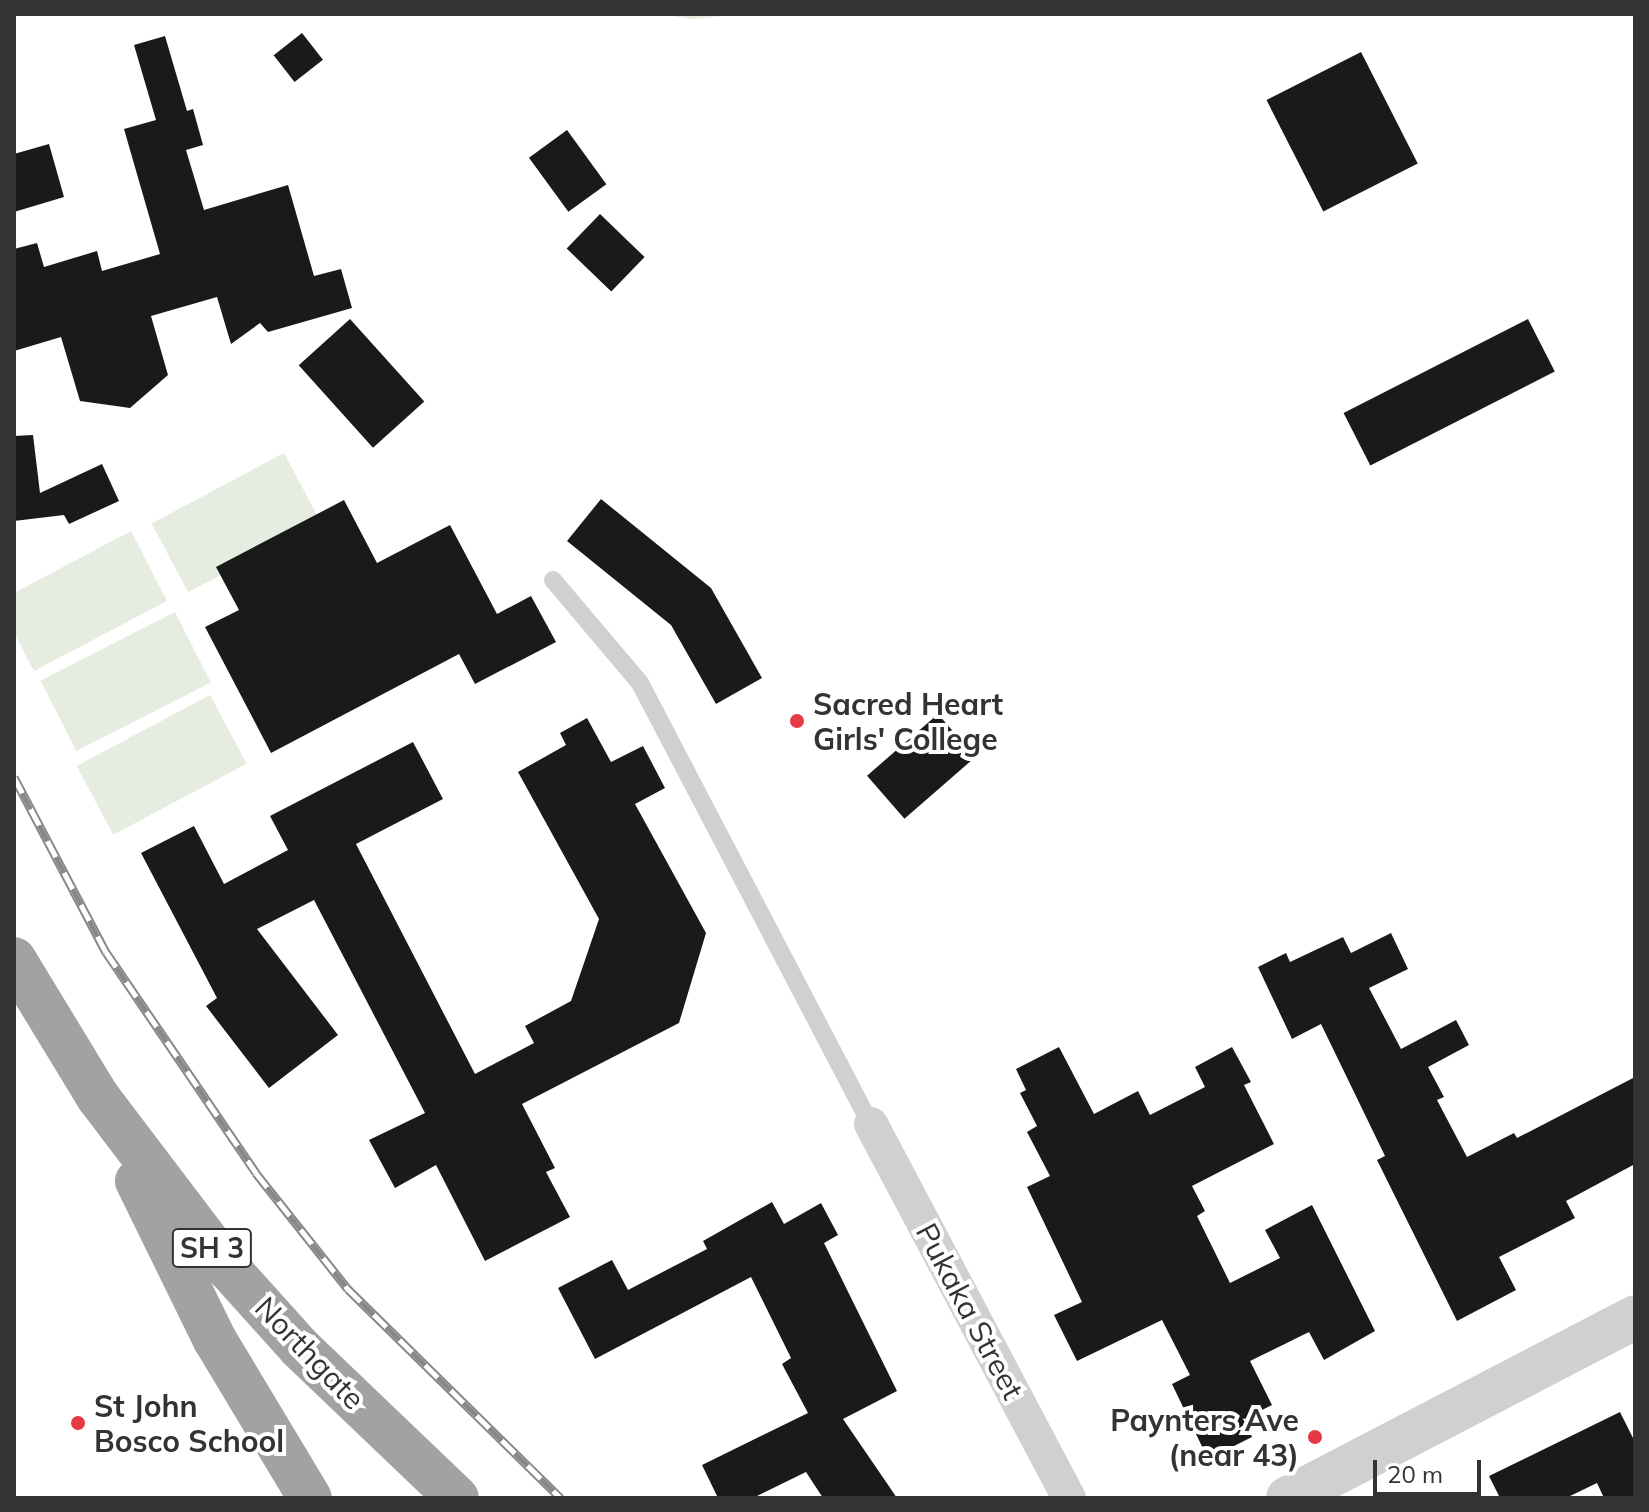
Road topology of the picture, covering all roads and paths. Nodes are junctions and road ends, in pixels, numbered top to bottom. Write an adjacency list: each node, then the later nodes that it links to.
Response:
1 (553, 580): 4 (lane)
2 (14, 959): 3 (highway, Northgate / SH 3)
3 (98, 1097): 6 (highway); 7 (highway, Northgate / SH 3)
4 (871, 1124): 8 (street, Pukaka Street)
5 (1635, 1317): 9 (street)
6 (310, 1498)
7 (457, 1498)
8 (1069, 1498)
9 (1288, 1498)

